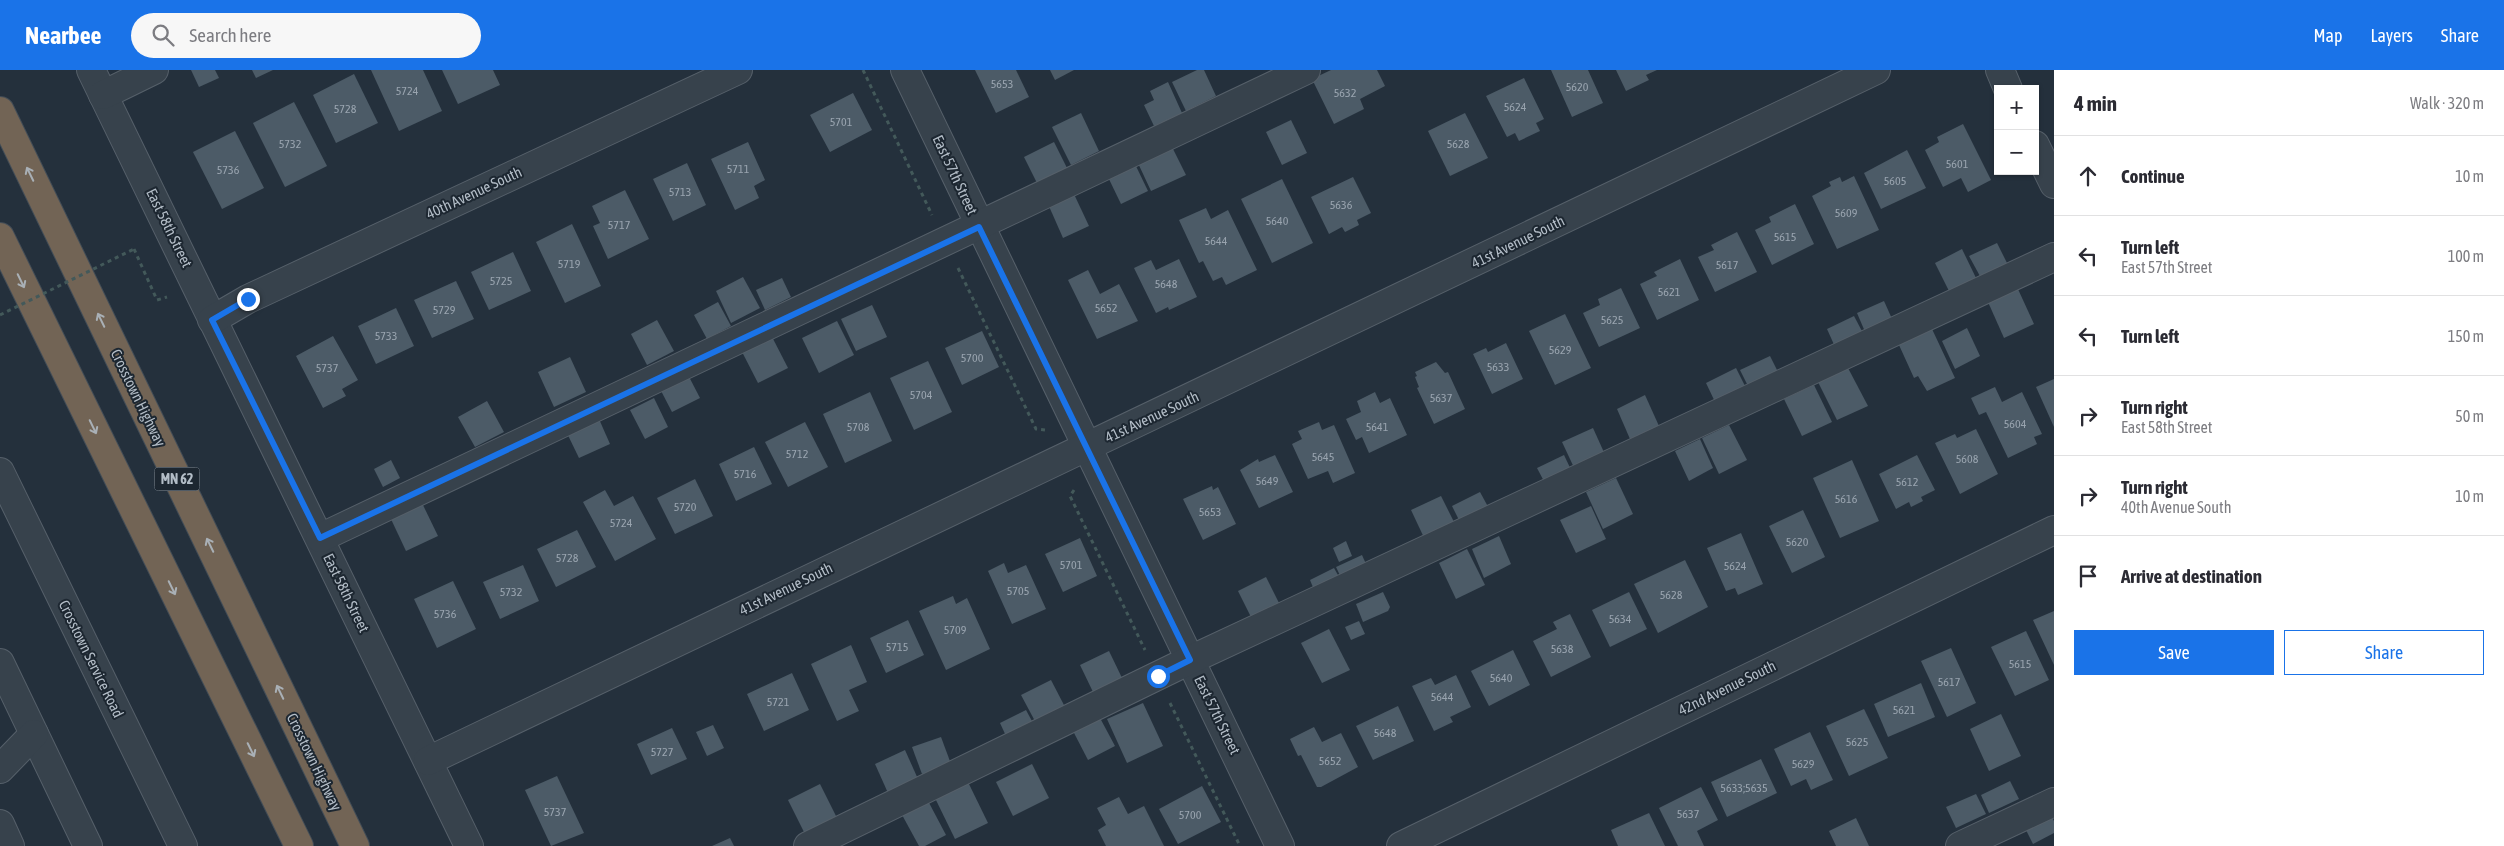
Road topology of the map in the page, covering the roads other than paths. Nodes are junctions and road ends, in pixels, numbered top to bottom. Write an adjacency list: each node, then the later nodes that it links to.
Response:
1 (90, 70): 9 (street, East 58th Street)
2 (154, 70): 9 (street)
3 (738, 70): 16 (street, 40th Avenue South)
4 (905, 70): 13 (street, East 57th Street)
5 (1306, 70): 13 (street)
6 (1876, 70): 17 (street, 41st Avenue South)
7 (2000, 70): 8 (street)
8 (2006, 85)
9 (103, 95): 16 (street, East 58th Street)
10 (0, 111): 32 (highway, Crosstown Highway / MN 62, one-way to 10)
11 (2039, 153): 12 (street)
12 (2054, 184)
13 (979, 227): 17 (street, East 57th Street); 20 (street)
14 (0, 237): 31 (highway, one-way to 31)
15 (2054, 257): 21 (street)
16 (212, 320): 20 (street, East 58th Street)
17 (1088, 447): 21 (street, East 57th Street); 24 (street, 41st Avenue South)
18 (0, 472): 30 (street, Crosstown Service Road)
19 (2054, 530): 36 (street, 42nd Avenue South)
20 (320, 538): 24 (street, East 58th Street)
21 (1190, 660): 34 (street); 35 (street, East 57th Street)
22 (0, 662): 23 (street)
23 (34, 734): 25 (street); 29 (street)
24 (428, 761): 33 (street, East 58th Street)
25 (0, 769)
26 (2054, 802): 37 (street)
27 (0, 824): 28 (street)
28 (10, 846)
29 (88, 846)
30 (182, 846)
31 (298, 846)
32 (355, 846)
33 (469, 846)
34 (808, 846)
35 (1280, 846)
36 (1401, 846)
37 (1960, 846)

